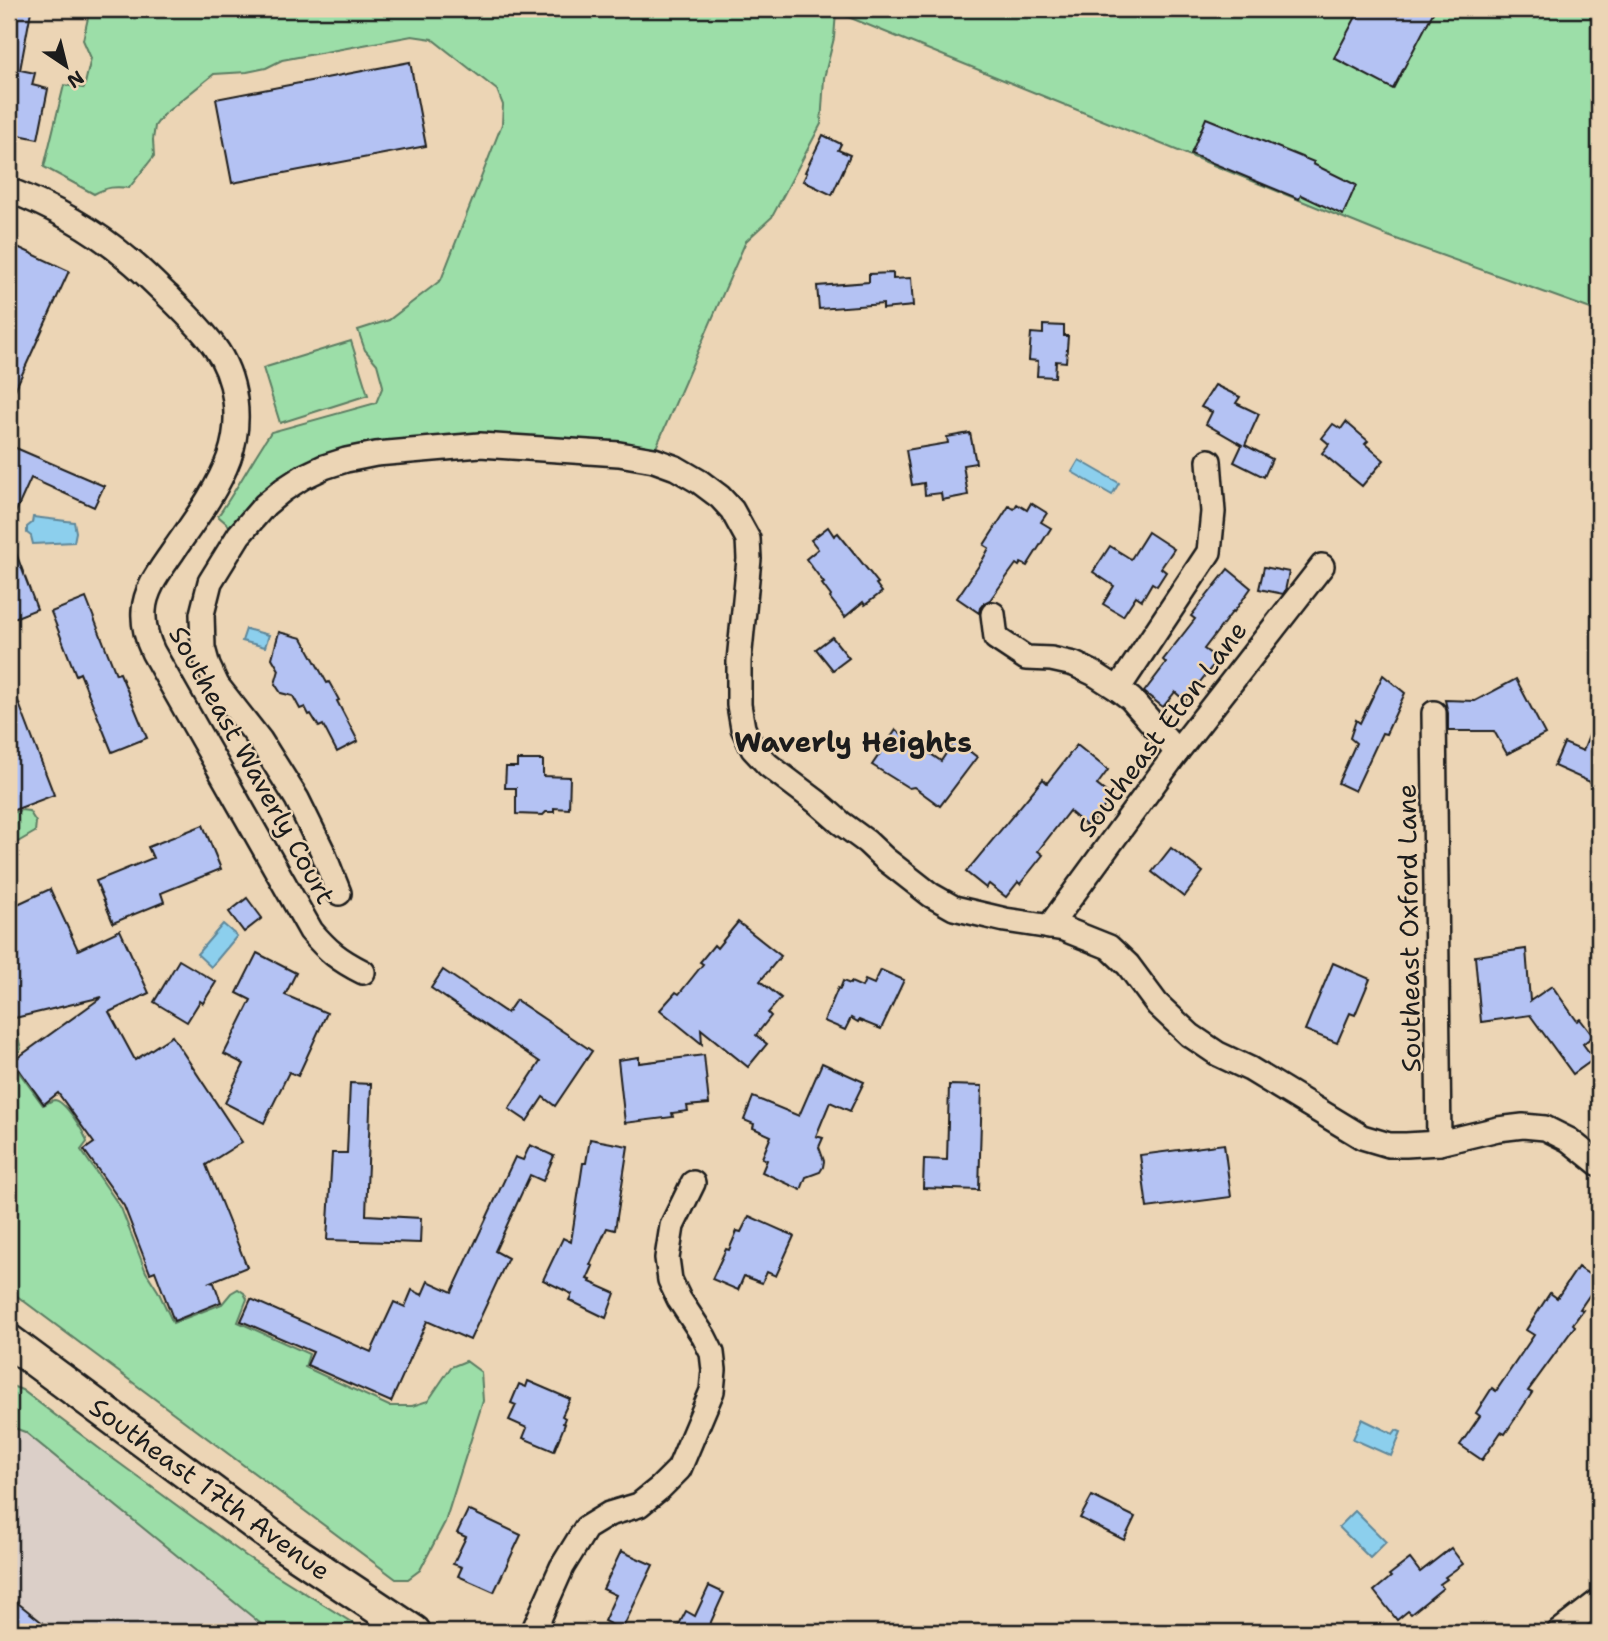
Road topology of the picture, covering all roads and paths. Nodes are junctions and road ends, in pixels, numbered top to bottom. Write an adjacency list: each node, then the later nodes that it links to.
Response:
1 (9, 190): 10 (street, Southeast Waverly Court)
2 (1209, 461): 5 (street)
3 (1322, 566): 7 (street, Southeast Eton Lane)
4 (993, 614): 5 (street)
5 (1118, 689): 7 (street)
6 (1434, 713): 11 (street, Southeast Oxford Lane)
7 (1177, 752): 9 (street, Southeast Eton Lane)
8 (339, 892): 9 (street)
9 (1049, 927): 11 (street)
10 (363, 972)
11 (1439, 1143): 12 (street)
12 (1599, 1164)
13 (693, 1183): 17 (street)
14 (9, 1341): 16 (main road, Southeast 17th Avenue)
15 (1599, 1601): 18 (street)
16 (414, 1632)
17 (533, 1632)
18 (1559, 1632)

